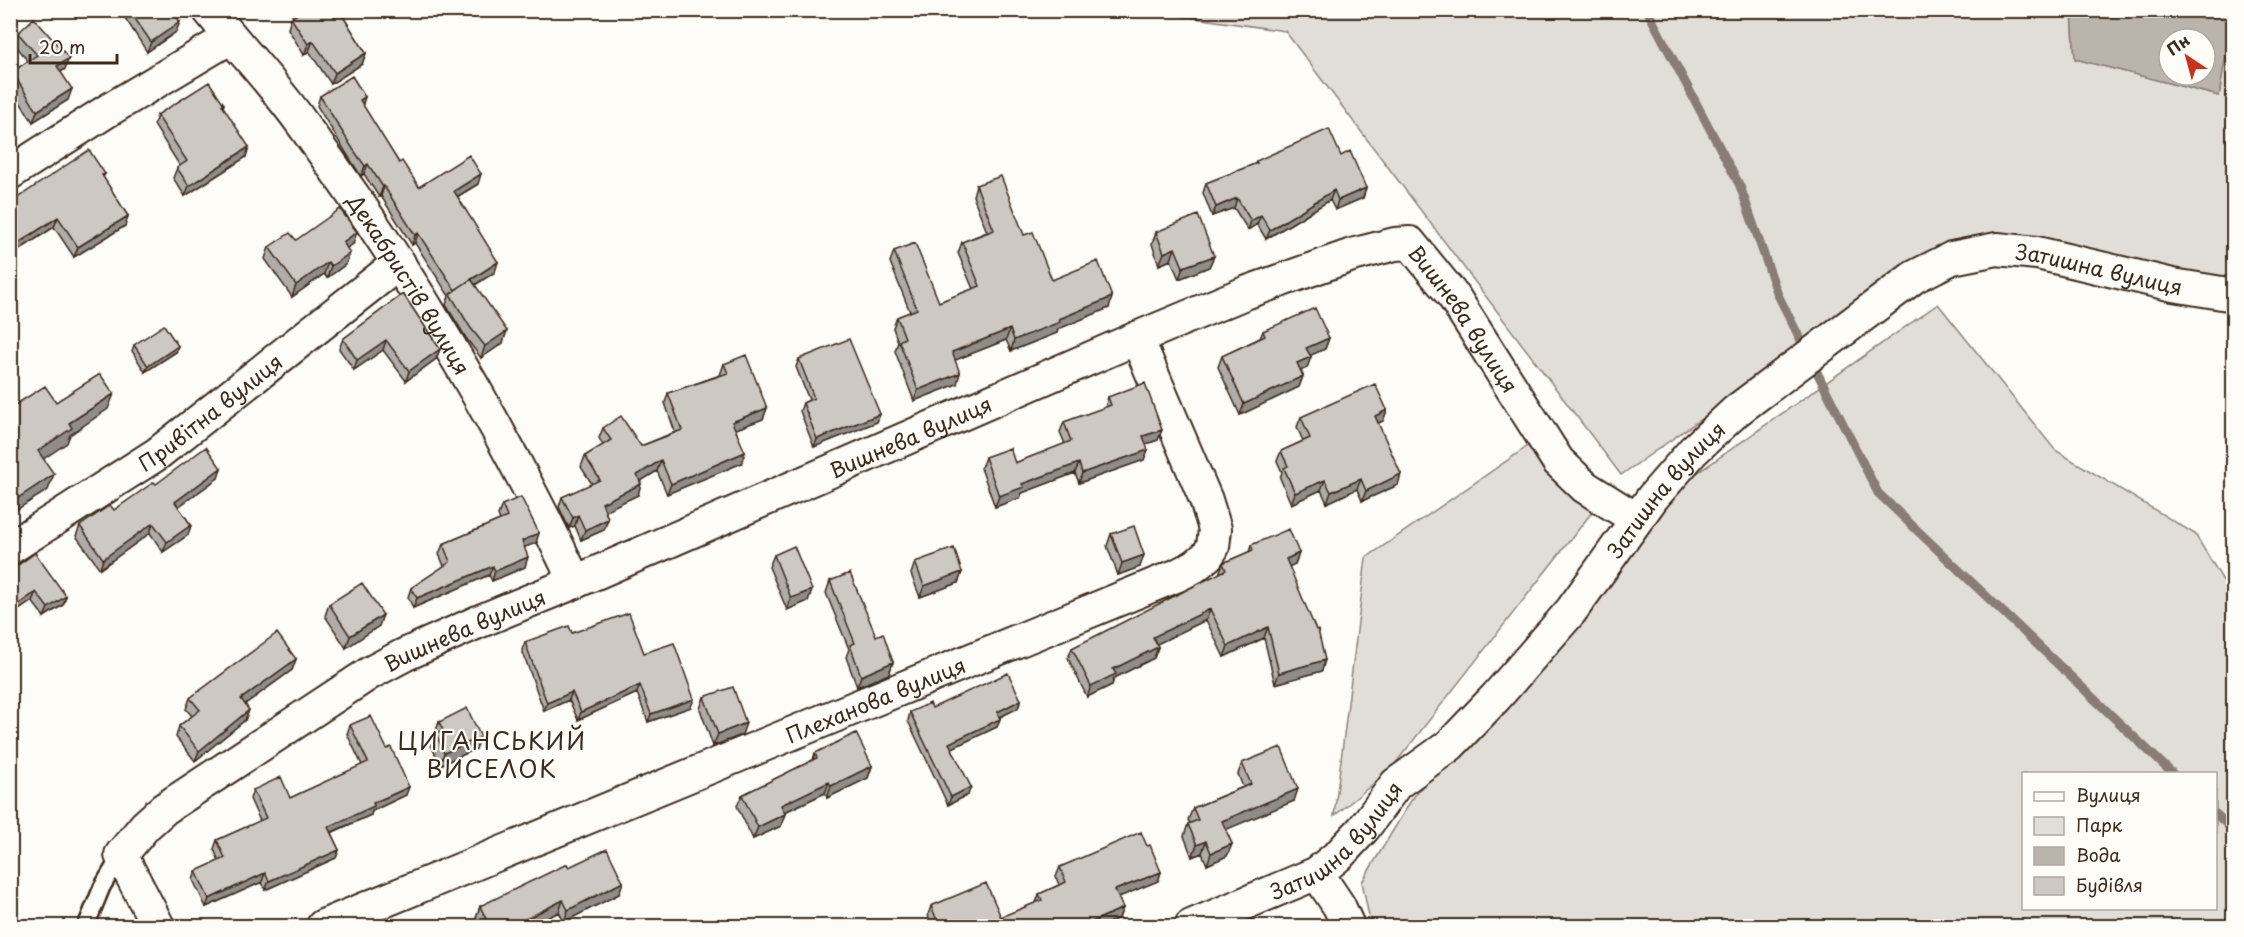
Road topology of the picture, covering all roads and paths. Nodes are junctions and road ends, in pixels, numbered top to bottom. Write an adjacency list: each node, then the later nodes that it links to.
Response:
1 (208, 10): 2 (street, Декабристів вулиця)
2 (231, 37): 3 (street); 4 (street, Декабристів вулиця)
3 (10, 173)
4 (399, 263): 8 (street, Привітна вулиця); 9 (street, Декабристів вулиця)
5 (2234, 295): 7 (street, Затишна вулиця)
6 (1137, 338): 7 (street, Вишнева вулиця); 9 (street, Вишнева вулиця); 14 (street, Плеханова вулиця)
7 (1636, 519): 11 (street, Затишна вулиця)
8 (10, 548)
9 (575, 582): 10 (street, Вишнева вулиця)
10 (121, 855): 12 (lane); 13 (street)
11 (1317, 873): 15 (street, Затишна вулиця); 16 (street)
12 (86, 927)
13 (158, 927)
14 (323, 927)
15 (1191, 927)
16 (1348, 927)

